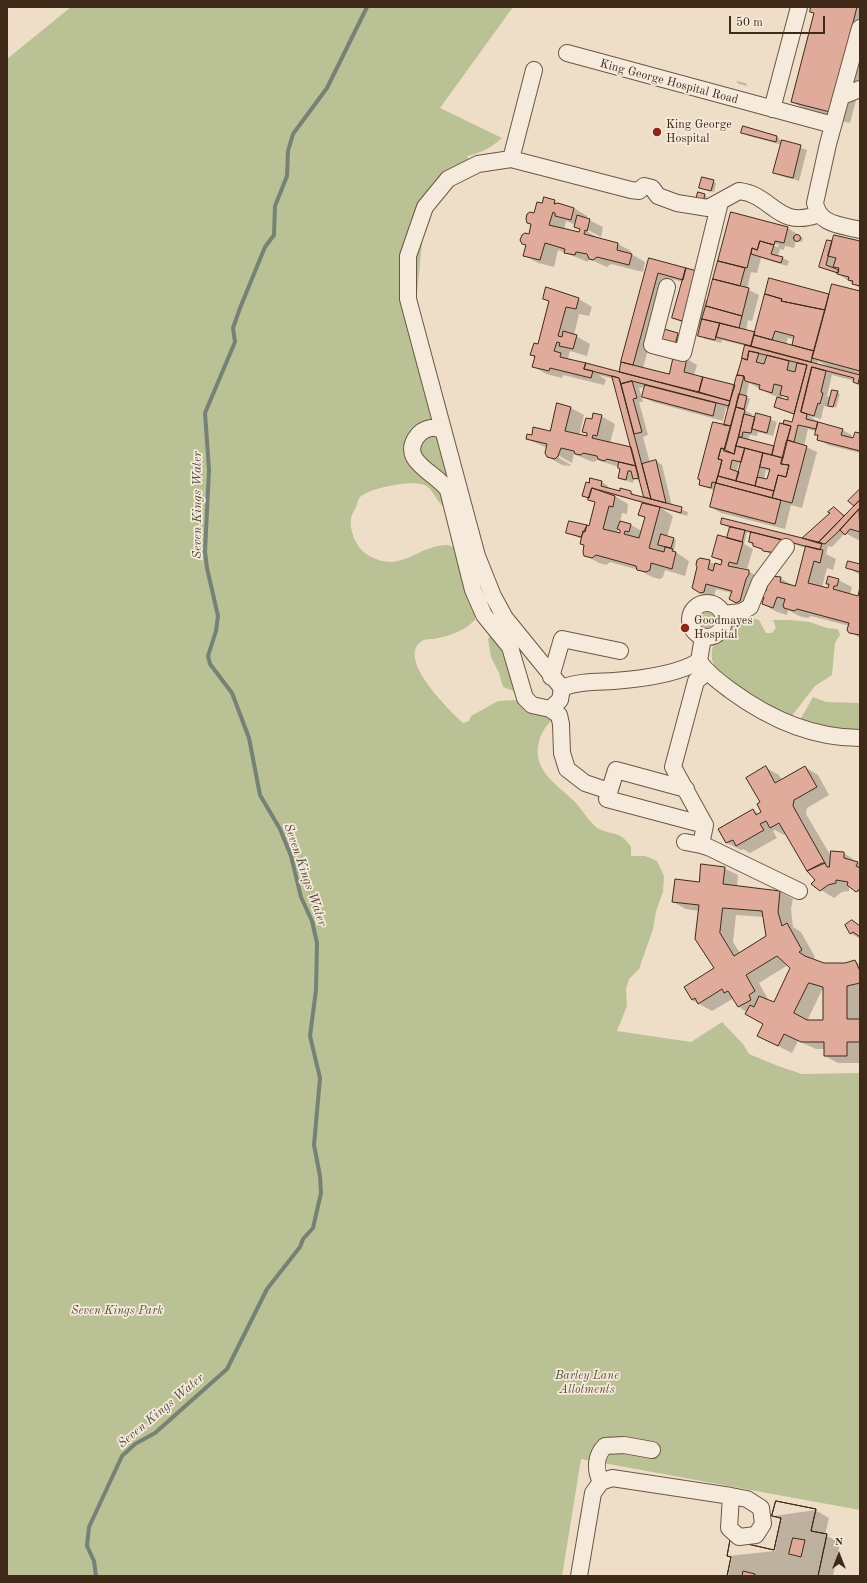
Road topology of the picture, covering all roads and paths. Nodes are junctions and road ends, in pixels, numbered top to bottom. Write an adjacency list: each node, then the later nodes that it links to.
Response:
1 (799, 7): 7 (lane)
2 (860, 30): 6 (lane)
3 (567, 53): 7 (lane, King George Hospital Road)
4 (534, 70): 9 (lane)
5 (860, 89): 6 (lane)
6 (842, 96): 8 (lane)
7 (772, 109): 8 (lane, King George Hospital Road)
8 (833, 126): 11 (lane)
9 (511, 159): 10 (lane); 14 (lane)
10 (720, 202): 11 (lane); 13 (lane)
11 (819, 214): 12 (lane)
12 (860, 230)
13 (667, 287)
14 (443, 431): 20 (lane); 21 (lane)
15 (786, 547): 16 (lane)
16 (723, 614): 17 (lane); 17 (lane)
17 (703, 637): 19 (lane)
18 (620, 651): 20 (lane)
19 (703, 667): 20 (lane); 22 (lane); 23 (lane)
20 (557, 682): 21 (lane)
21 (550, 709): 24 (lane)
22 (860, 738)
23 (686, 789): 24 (lane); 25 (lane)
24 (609, 791): 25 (lane)
25 (705, 825): 27 (lane)
26 (685, 842): 27 (lane)
27 (701, 846): 28 (lane)
28 (799, 891)
29 (652, 1450): 30 (lane)
30 (601, 1482): 31 (lane); 32 (lane)
31 (731, 1496)
32 (579, 1576)

